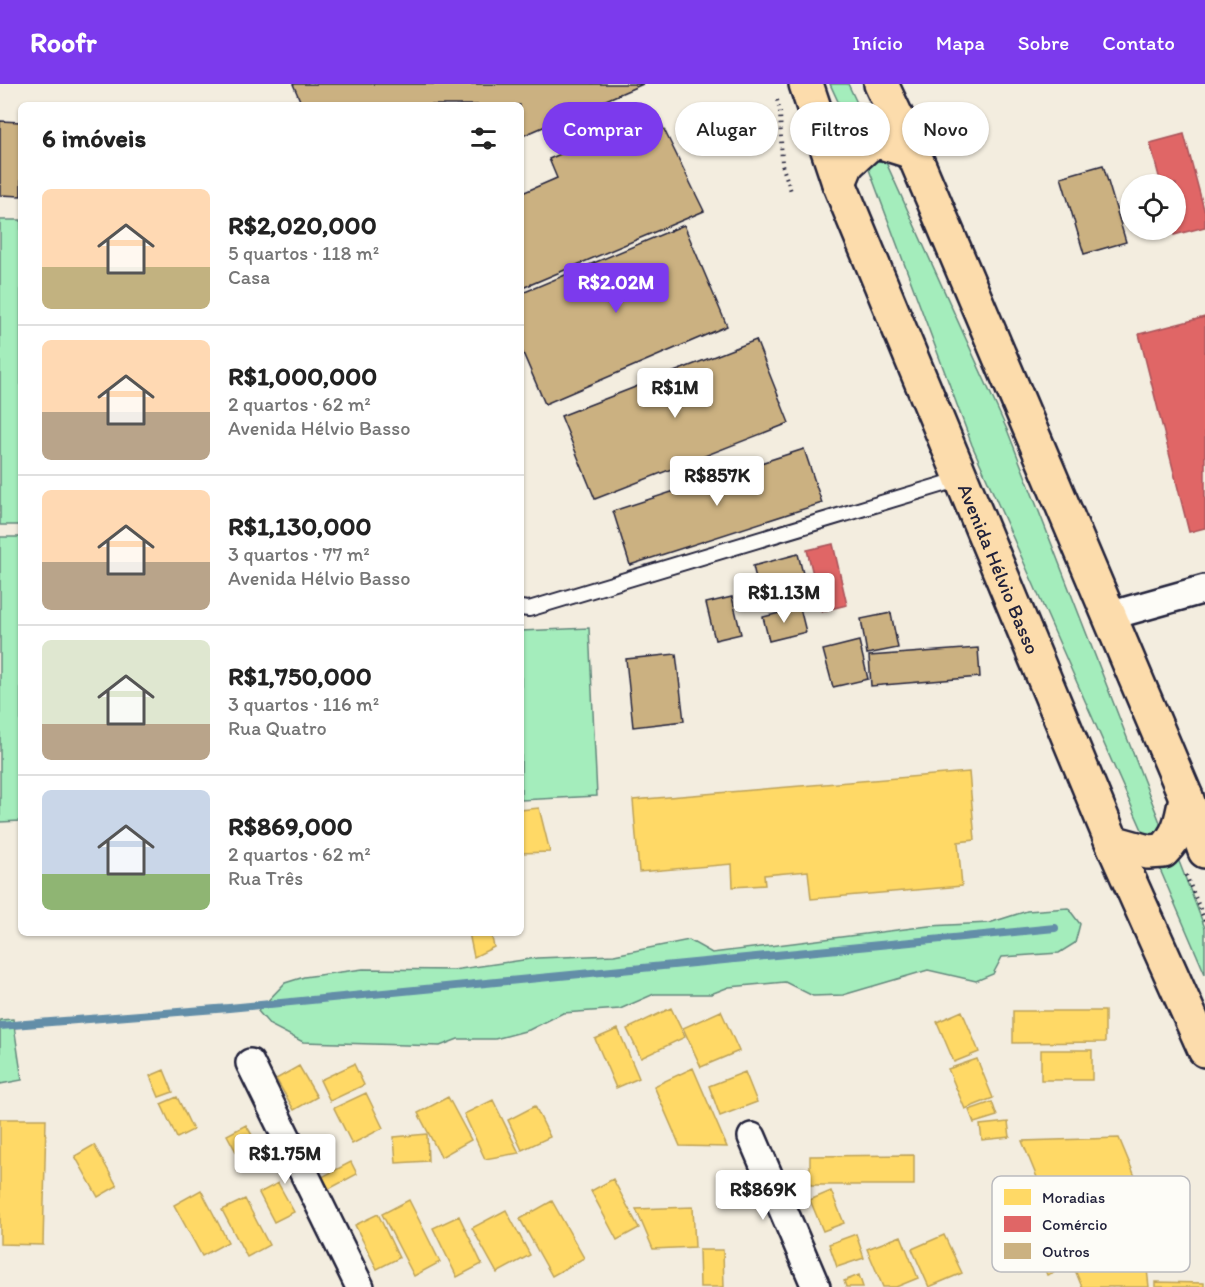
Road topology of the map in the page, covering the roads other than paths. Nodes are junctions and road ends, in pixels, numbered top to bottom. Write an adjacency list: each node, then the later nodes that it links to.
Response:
1 (881, 84): 3 (main road)
2 (791, 89): 6 (main road, Avenida Hélvio Basso)
3 (902, 129)
4 (902, 149): 6 (main road)
5 (915, 156): 10 (main road)
6 (839, 183): 7 (main road, Avenida Hélvio Basso)
7 (962, 478): 9 (lane); 12 (main road, Avenida Hélvio Basso)
8 (1205, 589): 10 (street)
9 (524, 608)
10 (1109, 616): 11 (main road)
11 (1186, 797): 12 (main road); 13 (main road)
12 (1112, 842): 14 (main road, Avenida Hélvio Basso)
13 (1205, 851)
14 (1205, 1050)
15 (250, 1063): 17 (street)
16 (752, 1137): 18 (street)
17 (360, 1287)
18 (816, 1287)

